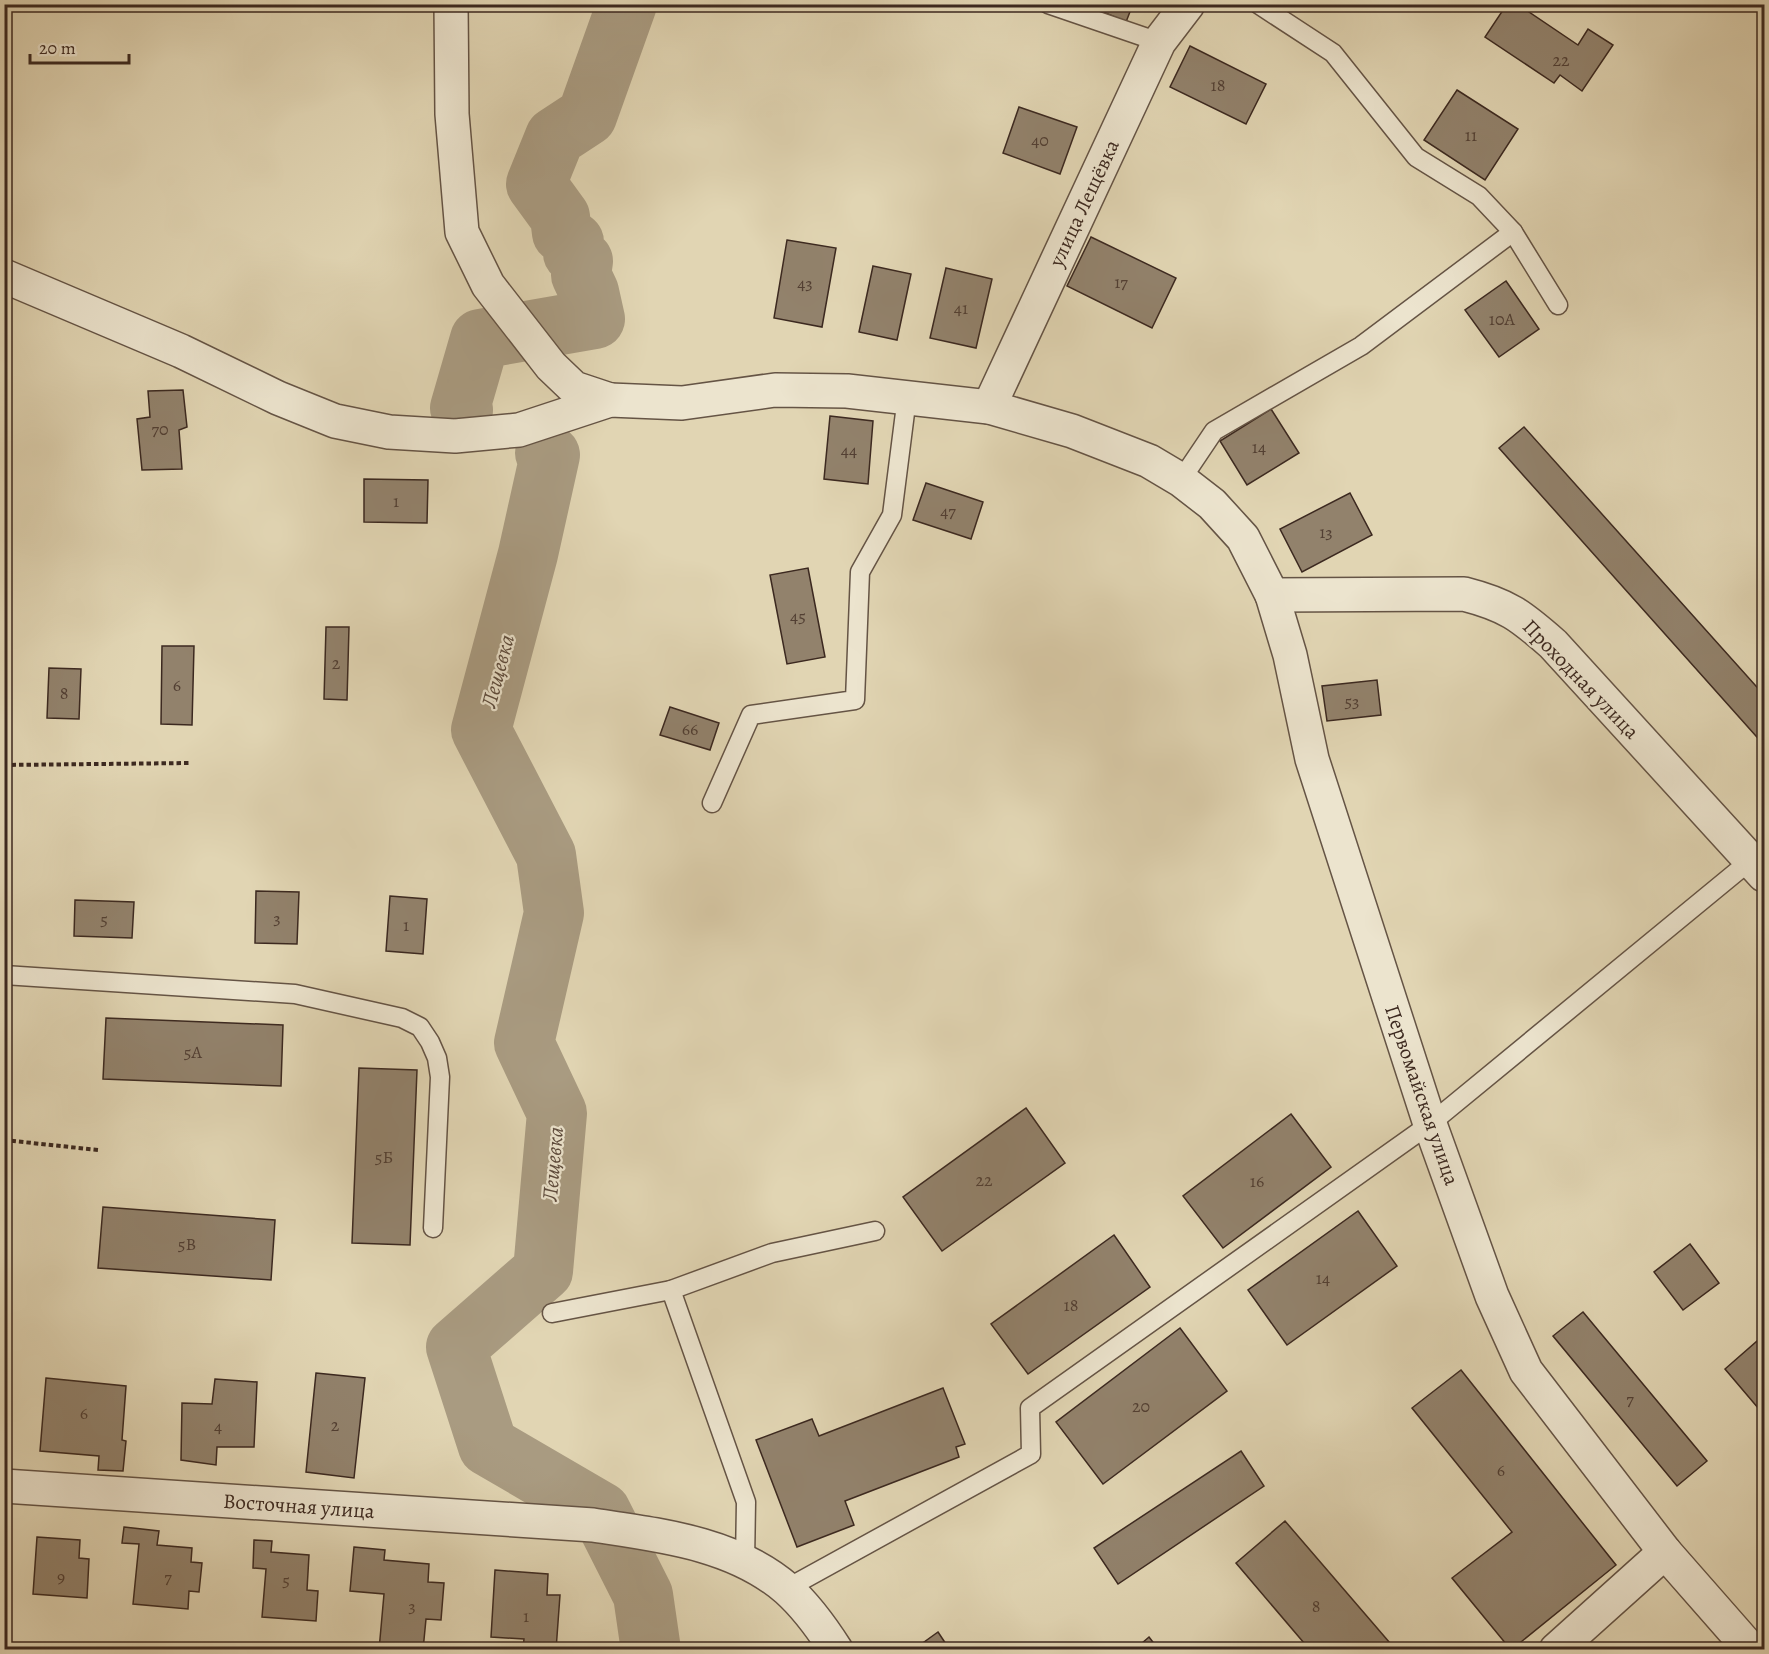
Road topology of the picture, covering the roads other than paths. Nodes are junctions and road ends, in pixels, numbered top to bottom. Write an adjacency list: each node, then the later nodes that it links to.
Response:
1 (451, 4): 10 (street)
2 (1048, 4): 5 (lane)
3 (1188, 4): 5 (street, улица Лещёвка)
4 (1258, 4): 6 (lane)
5 (1159, 42): 11 (street, улица Лещёвка)
6 (1513, 232): 8 (lane); 12 (lane)
7 (4, 276): 10 (street)
8 (1558, 305)
9 (907, 398): 10 (street, Первомайская улица); 11 (street, Первомайская улица); 14 (lane)
10 (610, 400)
11 (989, 407): 12 (street, Первомайская улица)
12 (1181, 480): 13 (street, Первомайская улица)
13 (1272, 595): 15 (street, Проходная улица); 17 (street, Первомайская улица)
14 (712, 803)
15 (1758, 867): 17 (lane)
16 (4, 975): 18 (lane)
17 (1430, 1124): 23 (street, Первомайская улица); 25 (lane)
18 (433, 1228)
19 (874, 1231): 20 (lane)
20 (671, 1290): 21 (lane); 24 (lane)
21 (552, 1313)
22 (4, 1486): 24 (street, Восточная улица)
23 (1665, 1552): 27 (street); 28 (street, Первомайская улица)
24 (745, 1562): 25 (street)
25 (786, 1589): 26 (street)
26 (836, 1650)
27 (1556, 1650)
28 (1751, 1650)

